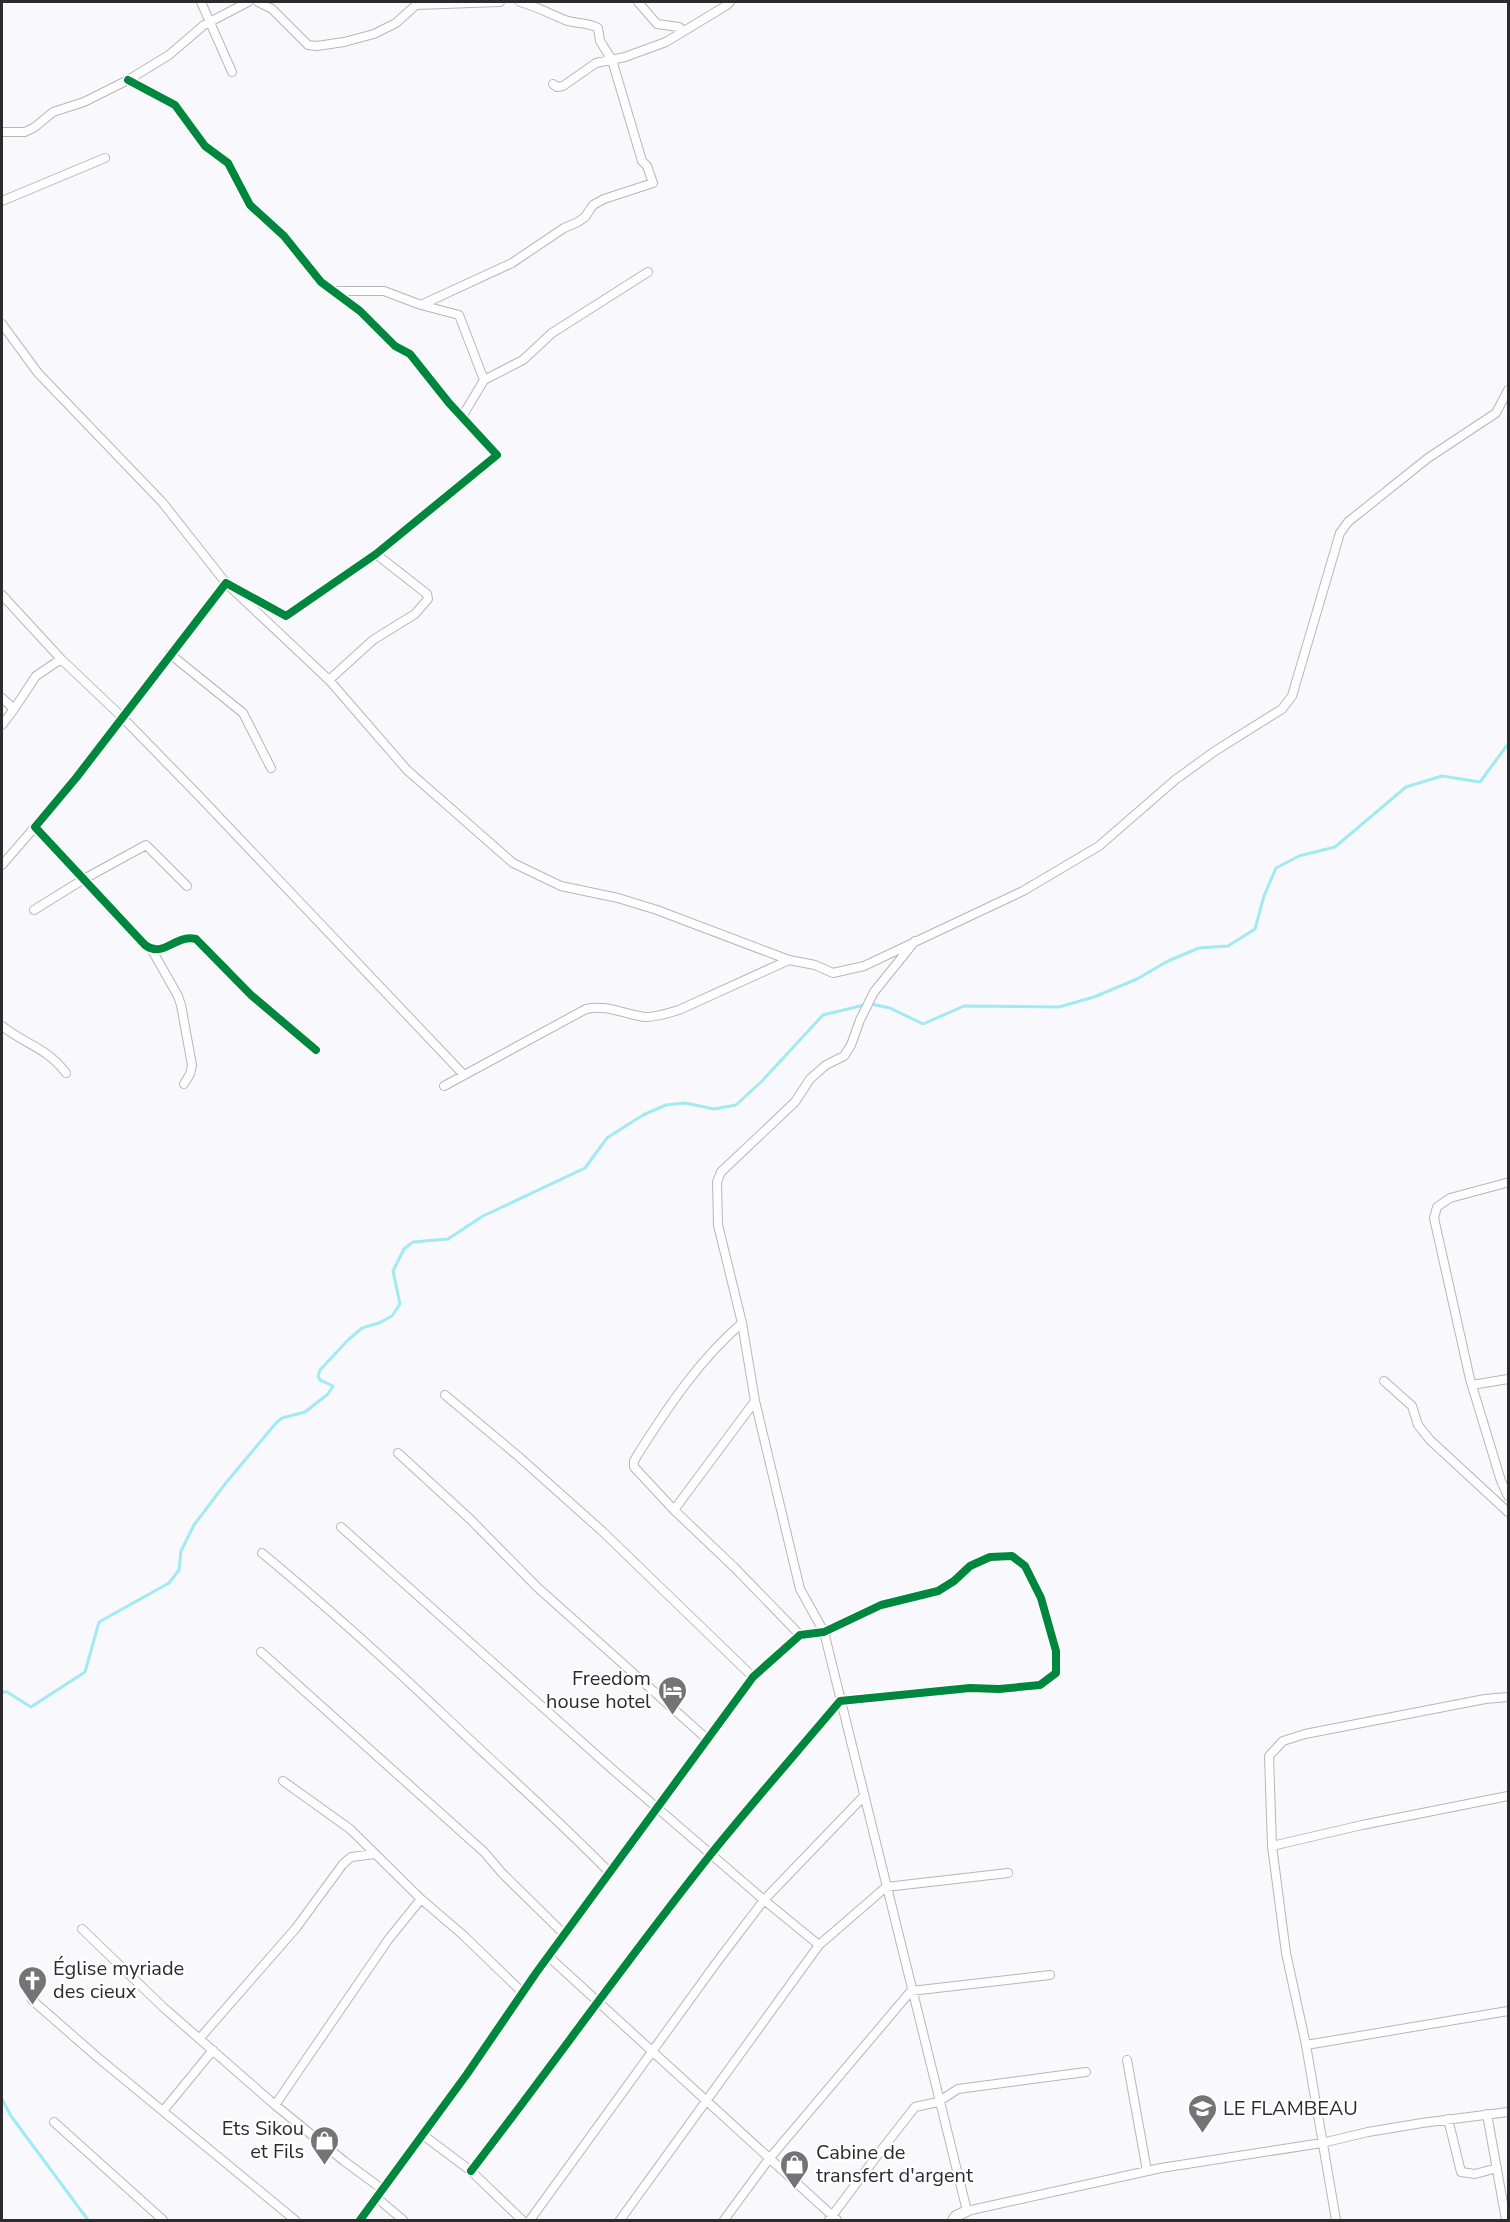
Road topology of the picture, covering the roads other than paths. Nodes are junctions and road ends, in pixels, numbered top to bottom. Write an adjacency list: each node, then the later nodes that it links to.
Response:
1 (201, 2): 8 (street)
2 (248, 2): 8 (street)
3 (258, 2): 4 (street)
4 (500, 2)
5 (520, 2): 10 (street)
6 (638, 2): 9 (street)
7 (730, 2): 9 (street)
8 (211, 21): 11 (street); 12 (street)
9 (684, 31): 10 (street)
10 (612, 60): 13 (street); 19 (street)
11 (232, 72)
12 (128, 80): 14 (street); 18 (street)
13 (553, 84)
14 (2, 132)
15 (105, 158): 16 (street)
16 (2, 201)
17 (648, 272): 21 (street)
18 (333, 291): 19 (street); 23 (street)
19 (421, 305): 21 (street)
20 (2, 324): 25 (street)
21 (484, 380): 23 (street)
22 (1509, 390): 40 (street)
23 (462, 417): 24 (street)
24 (376, 554): 25 (street); 29 (street)
25 (226, 583): 27 (street); 29 (street)
26 (2, 595): 28 (street)
27 (170, 654): 32 (street); 34 (street)
28 (61, 659): 31 (street); 32 (street)
29 (329, 680): 42 (street)
30 (2, 698): 31 (street)
31 (14, 710): 33 (street)
32 (122, 717): 35 (street); 46 (street)
33 (2, 725)
34 (271, 768)
35 (35, 827): 36 (street); 37 (street)
36 (2, 865)
37 (84, 879): 38 (street); 39 (street); 41 (street)
38 (187, 886)
39 (34, 910)
40 (915, 941): 42 (street); 50 (street)
41 (152, 950): 44 (street); 47 (street)
42 (789, 960): 46 (street)
43 (2, 1026): 45 (street)
44 (316, 1050)
45 (66, 1073)
46 (463, 1074): 48 (street)
47 (184, 1084)
48 (444, 1086)
49 (1506, 1183): 53 (street)
50 (742, 1323): 55 (street); 58 (street)
51 (1509, 1379): 53 (street)
52 (1384, 1381): 59 (street)
53 (1472, 1385): 57 (street)
54 (445, 1395): 65 (street)
55 (755, 1401): 58 (street); 62 (street)
56 (398, 1453): 68 (street)
57 (1509, 1496)
58 (674, 1510): 63 (street)
59 (1509, 1512)
60 (341, 1527): 72 (street)
61 (262, 1553): 76 (street)
62 (824, 1632): 63 (street); 67 (street); 67 (street)
63 (800, 1635): 65 (street)
64 (261, 1652): 82 (street)
65 (753, 1677): 68 (street)
66 (1509, 1697): 73 (street)
67 (840, 1701): 70 (street); 75 (street)
68 (707, 1739): 72 (street)
69 (283, 1781): 74 (street)
70 (864, 1796): 78 (street); 80 (street)
71 (1509, 1796): 73 (street)
72 (658, 1807): 75 (street); 76 (street)
73 (1272, 1846): 92 (street)
74 (375, 1854): 79 (street); 91 (street)
75 (711, 1854): 80 (street); 89 (street)
76 (610, 1873): 82 (street)
77 (1008, 1873): 78 (street)
78 (886, 1887): 83 (street); 86 (street)
79 (421, 1899): 87 (street); 99 (street)
80 (764, 1900): 83 (street); 94 (street)
81 (82, 1929): 91 (street)
82 (564, 1934): 84 (street)
83 (819, 1944): 97 (street)
84 (549, 1957): 87 (street); 89 (street)
85 (1050, 1975): 86 (street)
86 (911, 1990): 98 (street); 107 (street)
87 (522, 1992): 105 (street)
88 (32, 2000): 100 (street)
89 (597, 2001): 94 (street); 109 (street)
90 (1509, 2011): 92 (street)
91 (200, 2038): 93 (street)
92 (1306, 2045): 106 (street)
93 (213, 2050): 99 (street); 100 (street)
94 (653, 2053): 97 (street); 120 (street)
95 (1126, 2060): 110 (street)
96 (1086, 2072): 98 (street)
97 (707, 2102): 107 (street); 121 (street)
98 (938, 2102): 113 (street); 114 (street)
99 (275, 2105): 111 (street)
100 (163, 2111): 116 (street)
101 (1509, 2112): 102 (street)
102 (1487, 2114): 103 (street); 108 (street)
103 (1448, 2119): 106 (street); 108 (street)
104 (54, 2122): 115 (street)
105 (423, 2135): 109 (street); 111 (street)
106 (1322, 2143): 110 (street); 124 (street)
107 (769, 2159): 114 (street); 122 (street)
108 (1497, 2169): 125 (street)
109 (471, 2171): 119 (street)
110 (1147, 2171): 113 (street)
111 (382, 2188): 112 (street)
112 (376, 2197): 117 (street); 118 (street)
113 (967, 2211): 123 (street)
114 (833, 2219)
115 (163, 2220)
116 (296, 2220)
117 (360, 2220)
118 (403, 2220)
119 (522, 2220)
120 (530, 2220)
121 (620, 2220)
122 (724, 2220)
123 (953, 2220)
124 (1336, 2220)
125 (1506, 2220)

